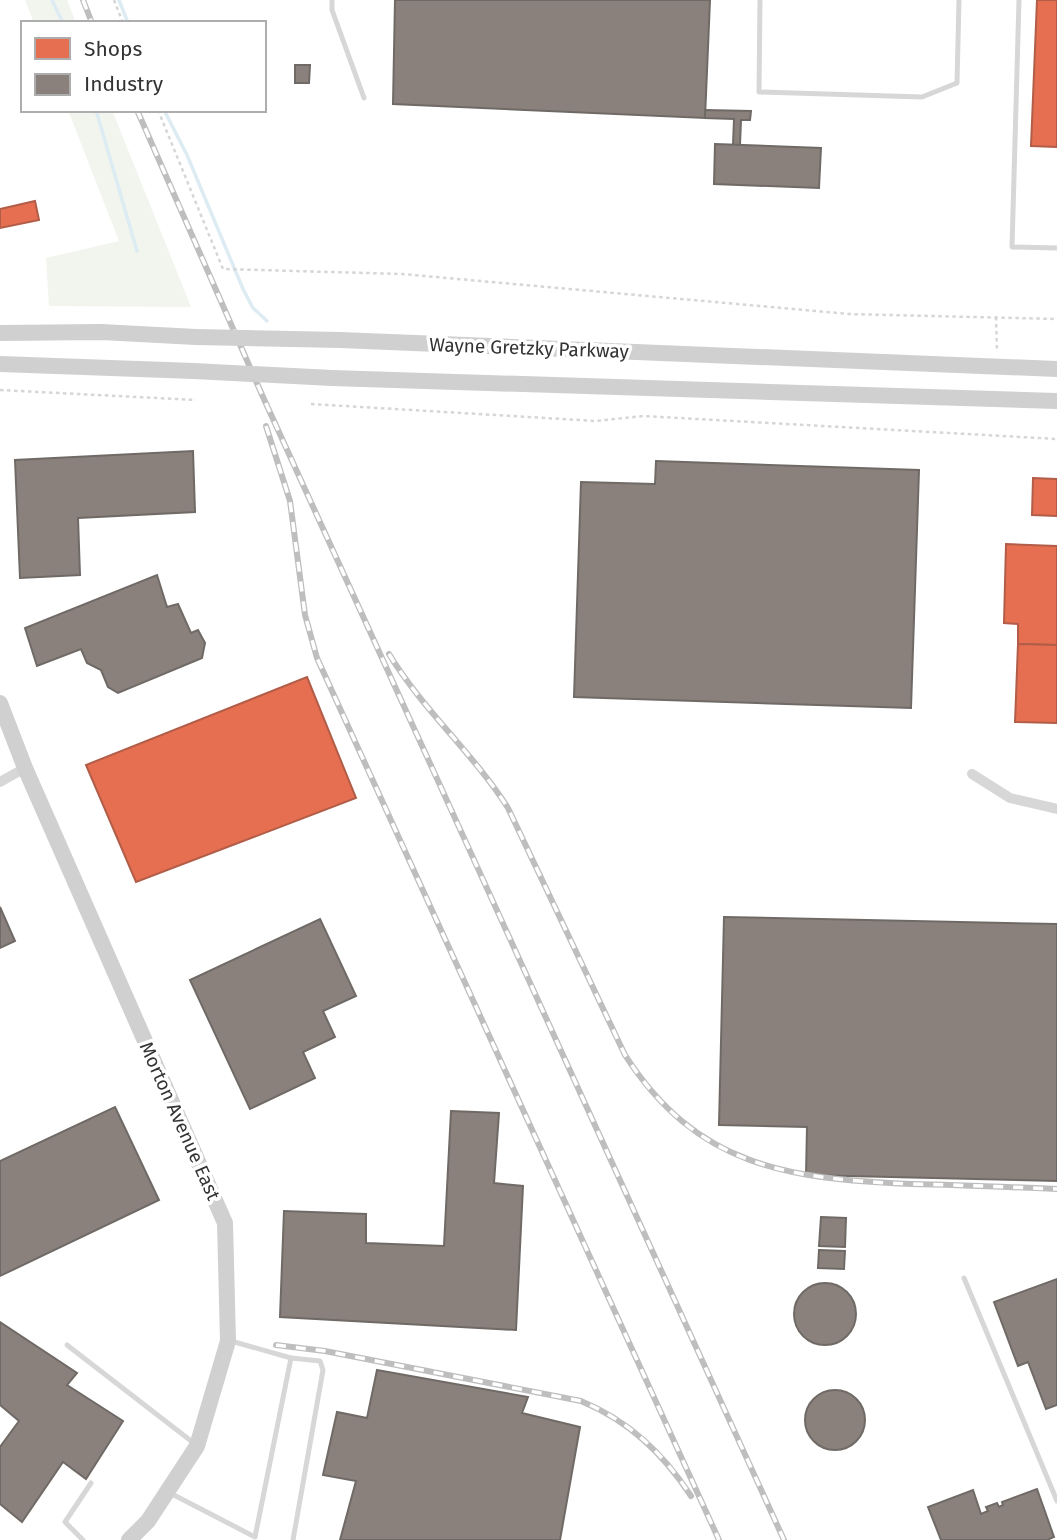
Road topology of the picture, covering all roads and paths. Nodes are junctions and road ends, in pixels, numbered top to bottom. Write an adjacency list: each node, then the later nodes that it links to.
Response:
1 (114, 0): 6 (path)
2 (332, 0): 7 (lane)
3 (760, 0): 4 (lane)
4 (959, 0)
5 (1019, 0): 9 (lane)
6 (122, 21)
7 (364, 98)
8 (159, 112): 10 (path)
9 (1057, 248)
10 (996, 317): 11 (path); 14 (path)
11 (1057, 319)
12 (0, 333): 14 (main road, Wayne Gretzky Parkway, bridge)
13 (0, 365): 18 (main road, Wayne Gretzky Parkway, bridge)
14 (997, 367): 15 (main road, Wayne Gretzky Parkway)
15 (1057, 369)
16 (0, 390): 17 (path)
17 (196, 400)
18 (1057, 401)
19 (311, 404): 20 (path)
20 (1057, 439)
21 (0, 704): 22 (main road, Morton Avenue East)
22 (24, 768): 24 (street); 27 (main road, Morton Avenue East)
23 (972, 774): 25 (street)
24 (0, 782)
25 (1057, 809)
26 (964, 1278): 33 (lane)
27 (228, 1341): 29 (lane); 30 (main road, Morton Avenue East)
28 (67, 1345): 30 (lane)
29 (291, 1358): 34 (lane); 37 (lane)
30 (197, 1446): 32 (main road, Morton Avenue East)
31 (91, 1483): 35 (lane)
32 (168, 1492): 34 (lane); 36 (main road, Morton Avenue East)
33 (1057, 1501)
34 (257, 1539)
35 (83, 1540)
36 (129, 1540)
37 (293, 1540)

